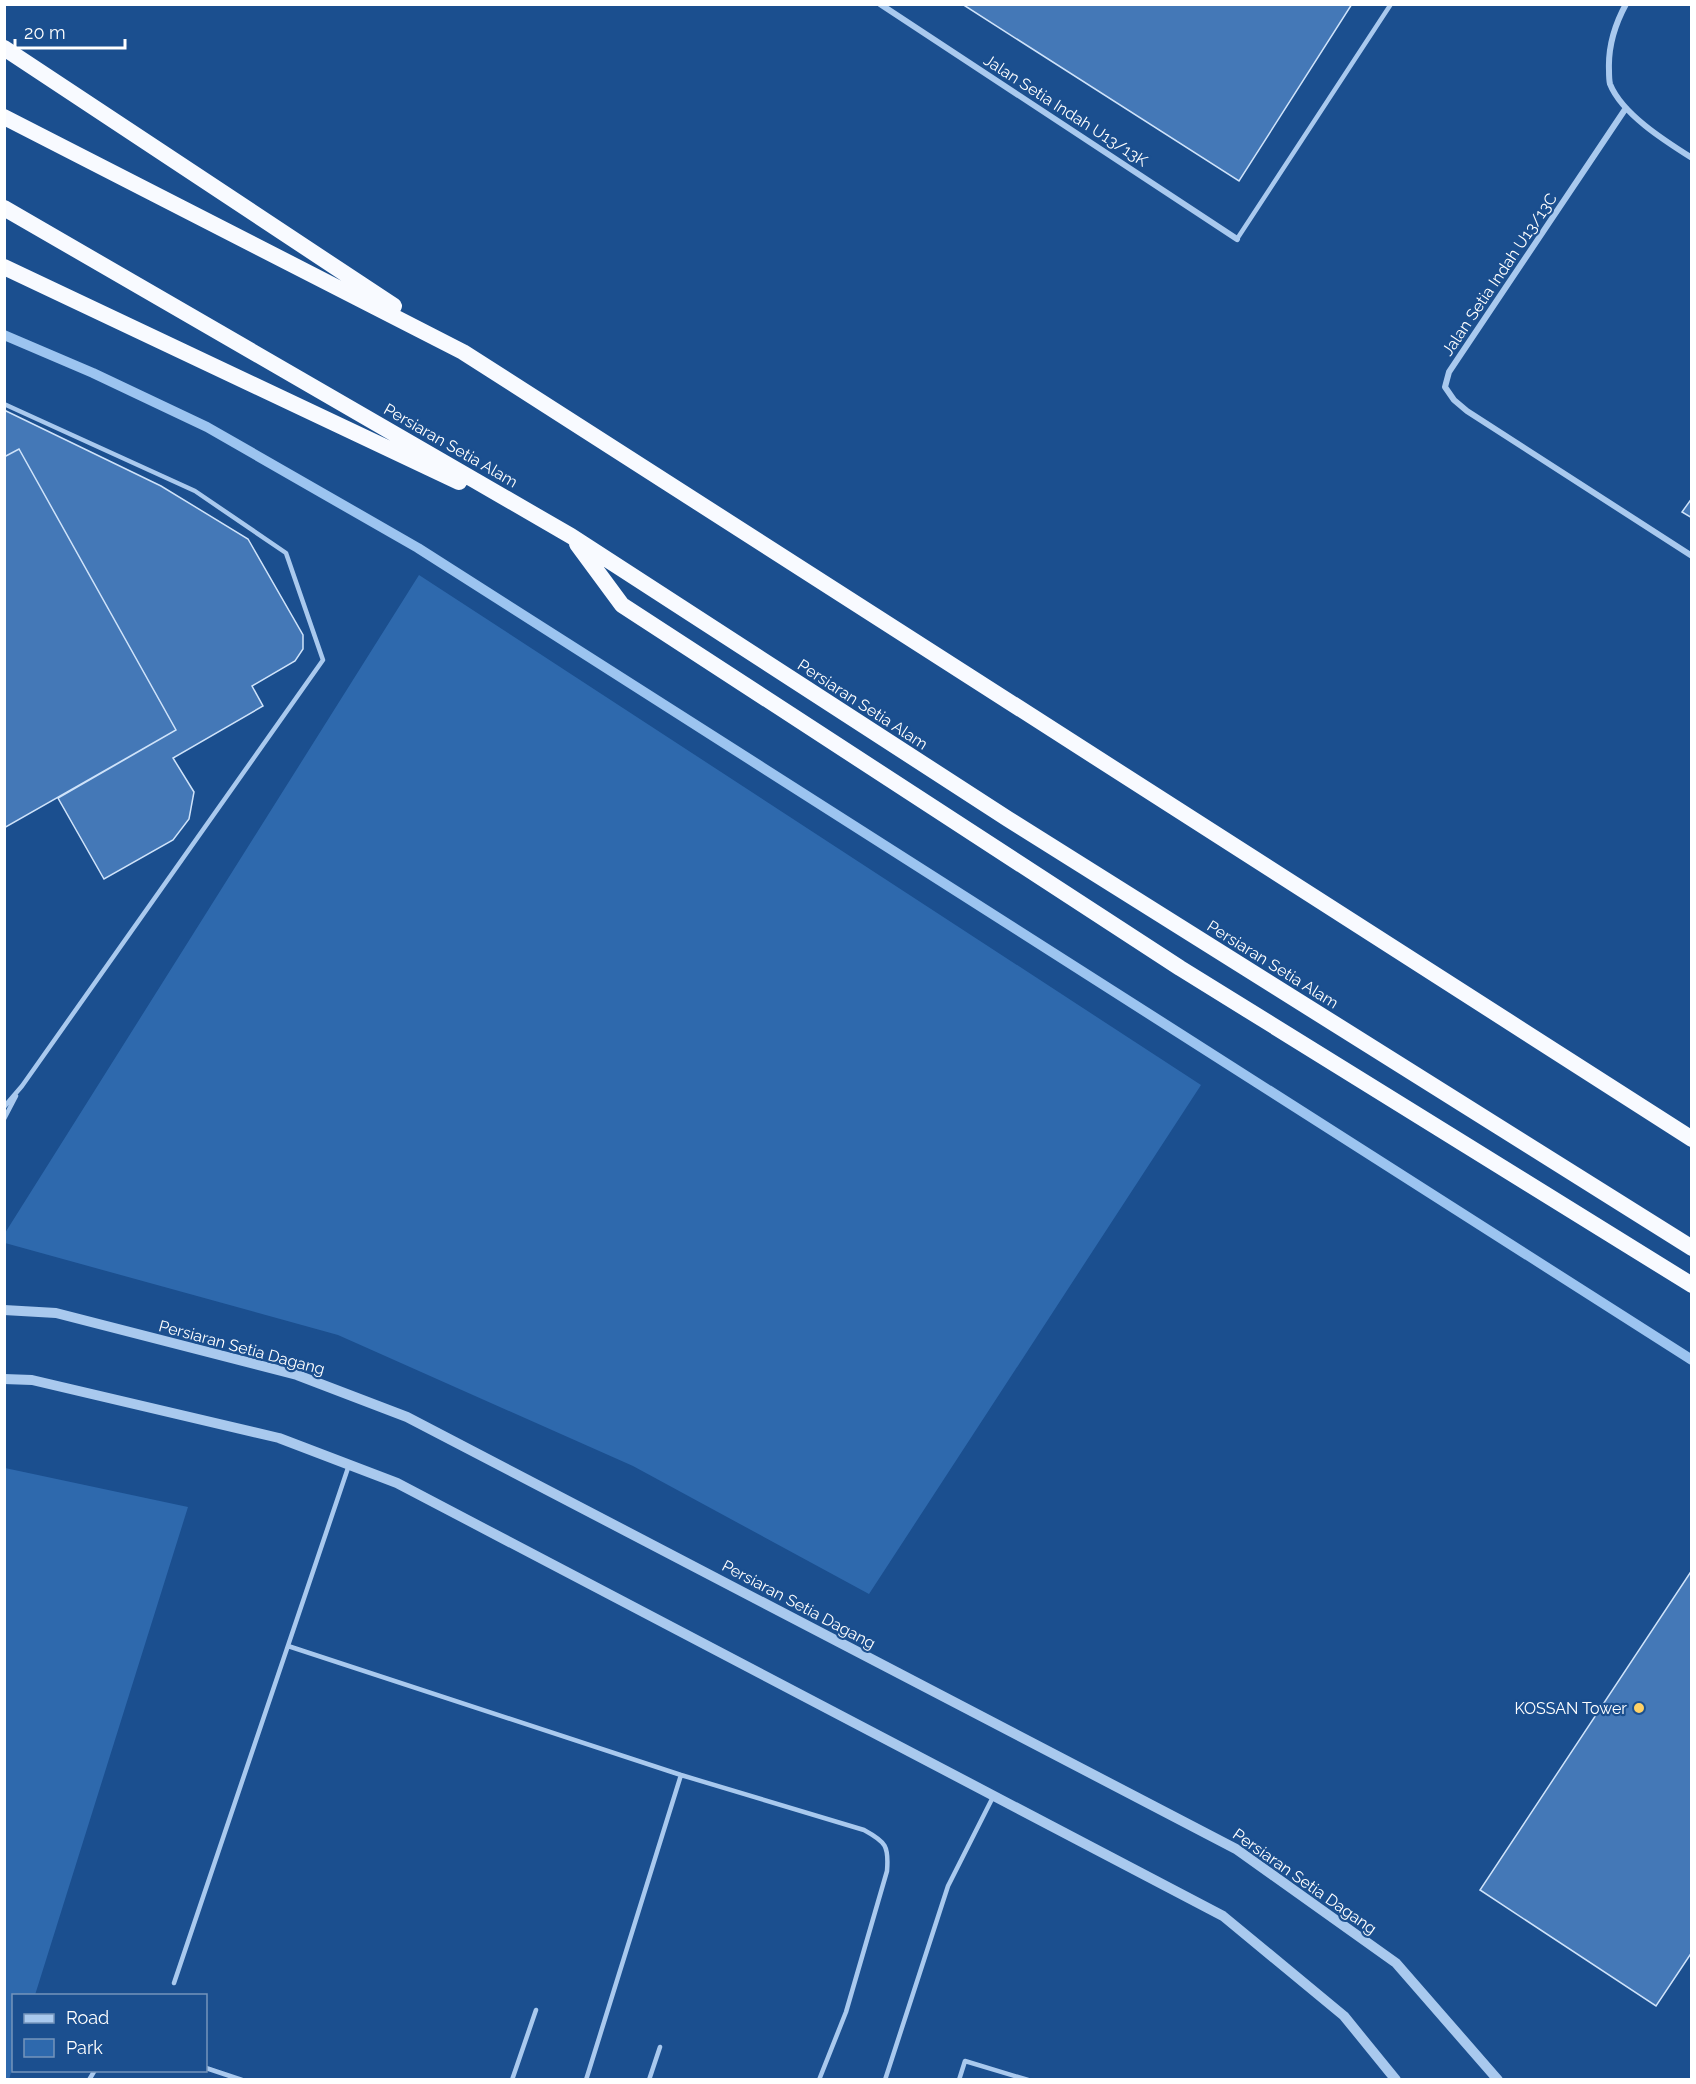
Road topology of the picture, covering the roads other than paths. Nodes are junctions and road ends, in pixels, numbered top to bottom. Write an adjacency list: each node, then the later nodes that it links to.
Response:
1 (880, 4): 9 (street, Jalan Setia Indah U13/13K)
2 (1391, 4): 9 (lane)
3 (1626, 4): 5 (street)
4 (4, 48): 11 (highway)
5 (1626, 108): 7 (street); 14 (street, Jalan Setia Indah U13/13C)
6 (4, 117): 11 (highway)
7 (1692, 158)
8 (4, 208): 13 (highway, Persiaran Setia Alam)
9 (1237, 239)
10 (4, 267): 13 (highway)
11 (464, 352): 18 (highway)
12 (4, 404): 15 (lane)
13 (571, 536): 19 (highway, Persiaran Setia Alam); 20 (highway)
14 (1692, 556)
15 (22, 1086): 16 (lane); 17 (lane)
16 (4, 1107)
17 (4, 1119)
18 (1692, 1139)
19 (1692, 1248)
20 (1692, 1285)
21 (4, 1310): 40 (street, Persiaran Setia Dagang)
22 (4, 1379): 23 (street)
23 (349, 1465): 24 (lane); 26 (street)
24 (288, 1646): 25 (lane); 27 (lane)
25 (681, 1775): 33 (lane); 35 (lane)
26 (993, 1796): 36 (lane); 39 (street)
27 (174, 1983)
28 (536, 2010): 32 (lane)
29 (660, 2047): 34 (lane)
30 (207, 2068): 31 (lane)
31 (242, 2079)
32 (512, 2079)
33 (586, 2079)
34 (649, 2079)
35 (819, 2079)
36 (885, 2079)
37 (959, 2079): 38 (lane)
38 (1028, 2079)
39 (1396, 2079)
40 (1498, 2079)

